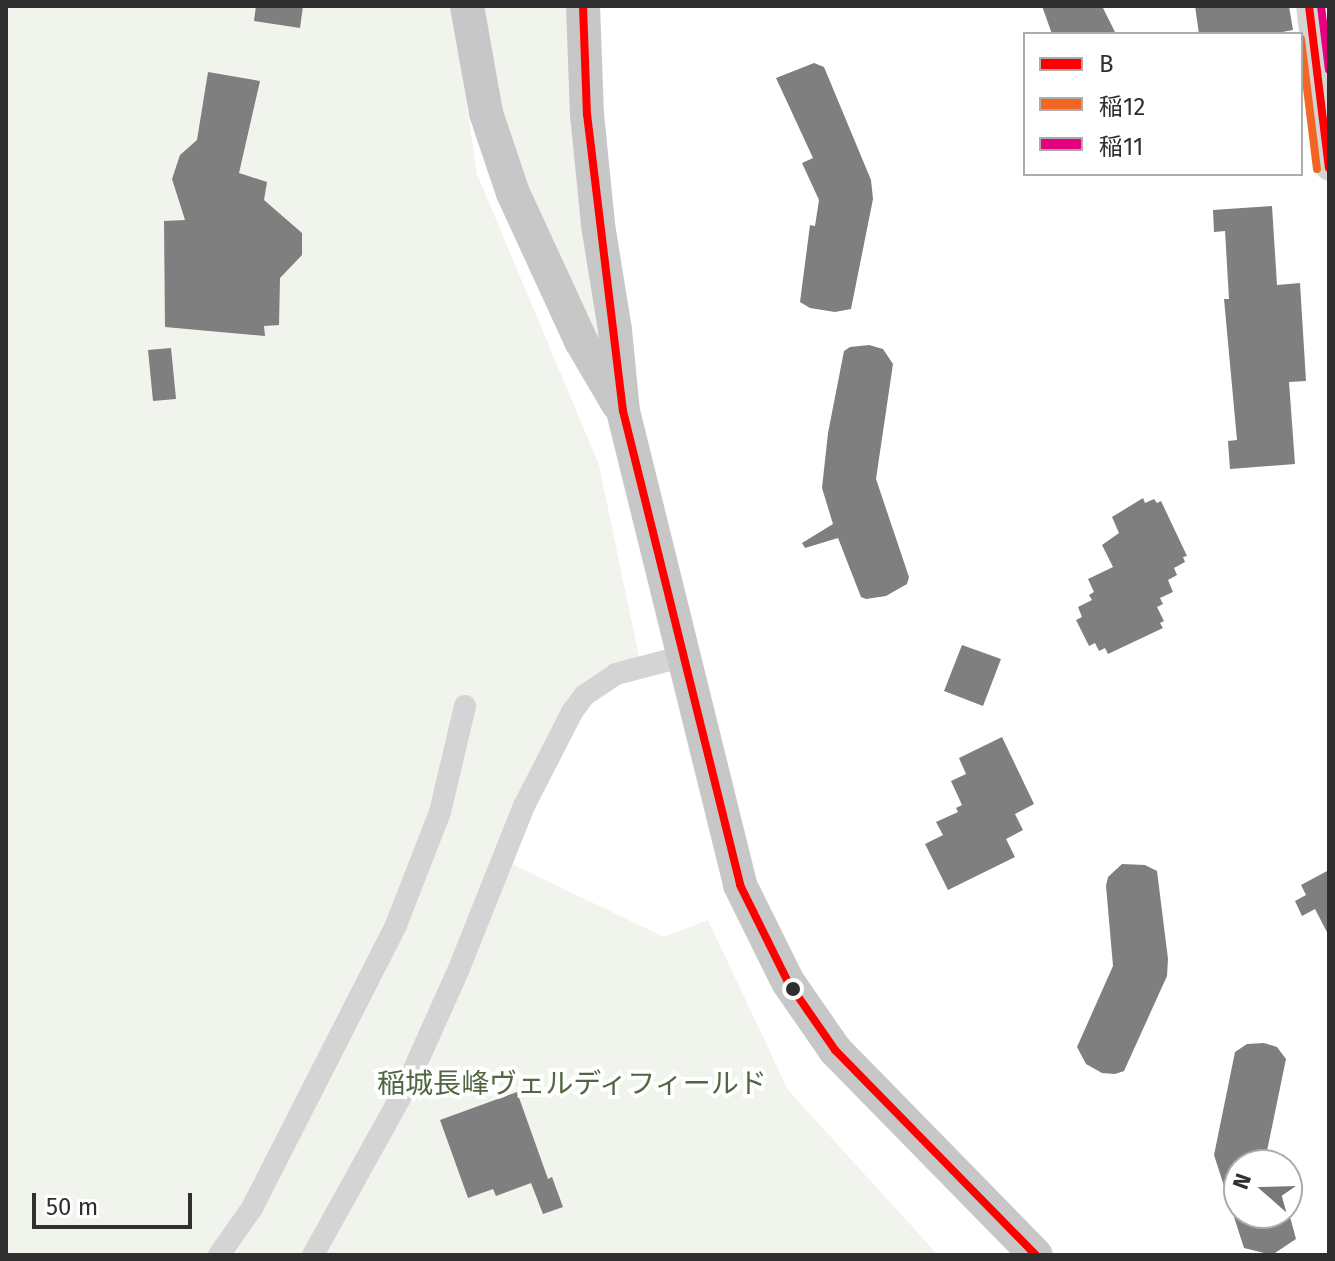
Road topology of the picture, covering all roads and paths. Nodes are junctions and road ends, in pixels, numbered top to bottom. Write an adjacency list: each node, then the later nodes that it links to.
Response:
1 (467, 6): 5 (main road)
2 (583, 6): 5 (main road)
3 (1309, 6): 4 (street)
4 (1329, 168)
5 (623, 411): 6 (main road)
6 (681, 657): 9 (street); 10 (main road)
7 (465, 706): 8 (street)
8 (219, 1255)
9 (313, 1255)
10 (1036, 1255)

